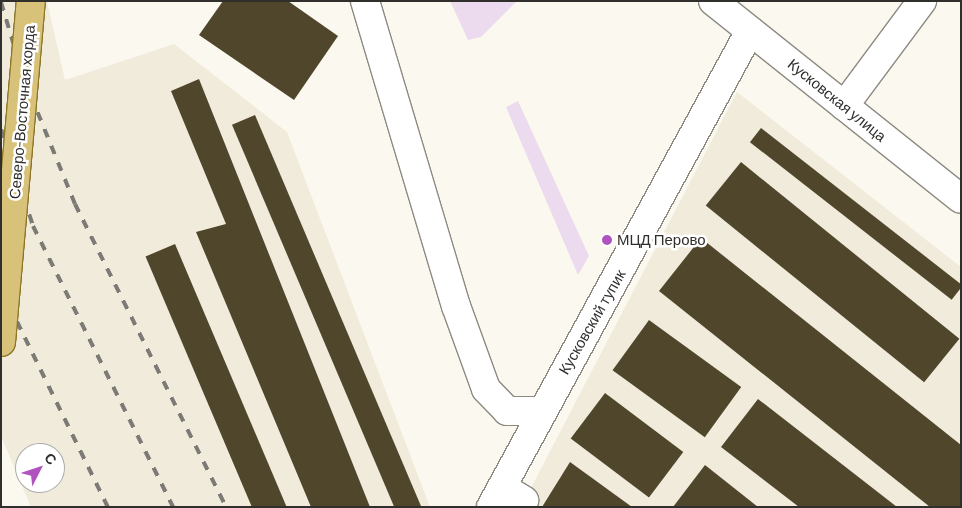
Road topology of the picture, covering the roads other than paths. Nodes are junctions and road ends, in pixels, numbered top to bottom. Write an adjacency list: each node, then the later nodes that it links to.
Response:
1 (31, 1): 8 (main road, Северо-Восточная хорда, bridge)
2 (365, 1): 9 (street)
3 (712, 1): 5 (street, Кусковская улица)
4 (922, 1): 6 (street)
5 (750, 31): 6 (street, Кусковская улица); 9 (street, Кусковский тупик)
6 (844, 106): 7 (street, Кусковская улица)
7 (961, 199)
8 (1, 342)
9 (541, 411): 10 (street, Кусковский тупик)
10 (506, 498)

